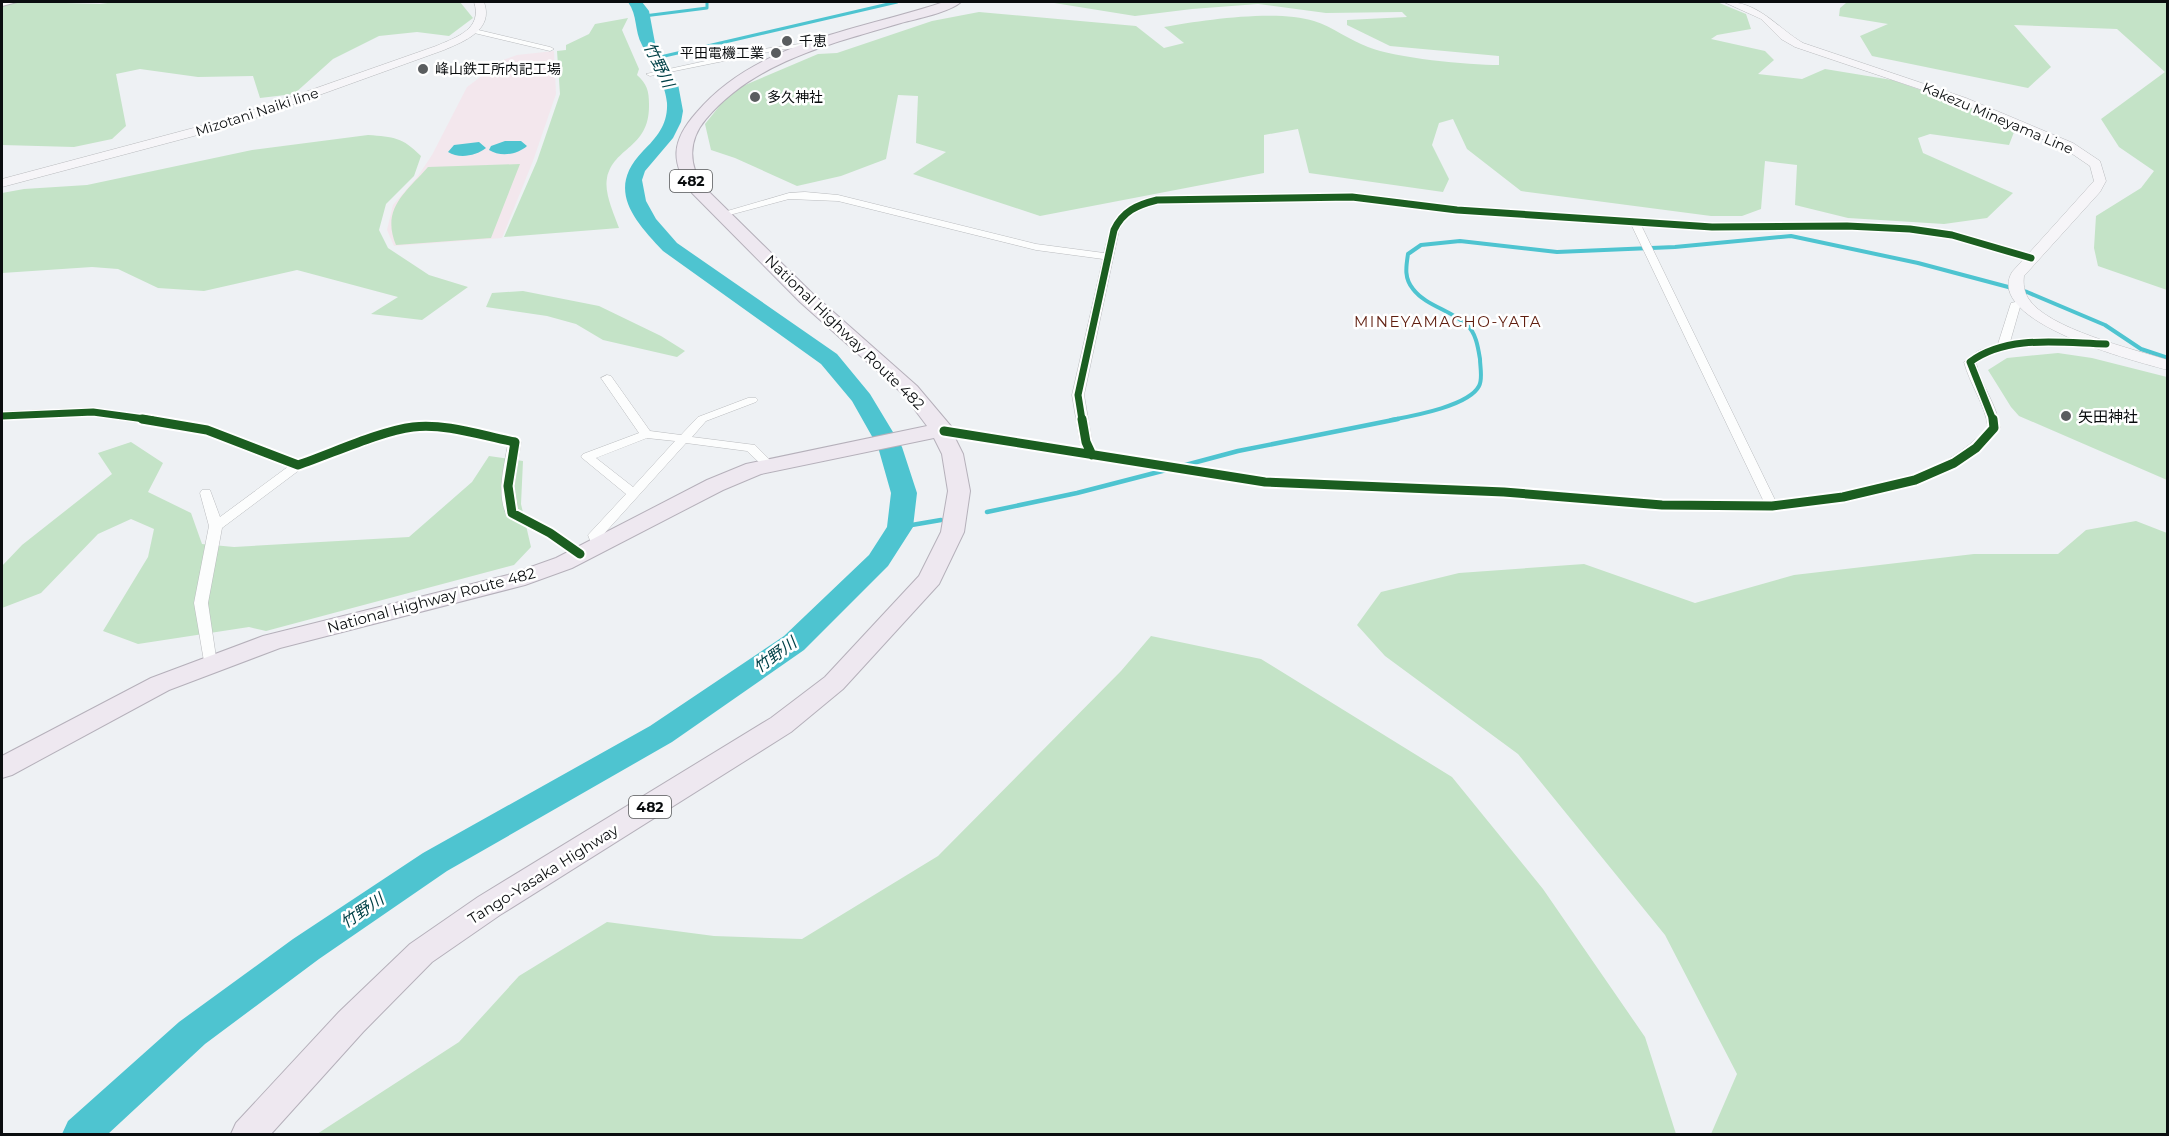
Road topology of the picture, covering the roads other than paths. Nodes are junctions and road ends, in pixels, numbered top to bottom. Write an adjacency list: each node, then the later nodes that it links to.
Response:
1 (12, 2): 5 (street)
2 (479, 2): 6 (main road)
3 (955, 2): 7 (highway, National Highway Route 482 / 482)
4 (1729, 2): 14 (main road, Kakezu Mineyama Line)
5 (2, 3)
6 (473, 30): 8 (street); 10 (main road, Mizotani Naiki line)
7 (824, 42): 9 (street); 11 (highway, National Highway Route 482 / 482)
8 (550, 48)
9 (650, 74)
10 (2, 183)
11 (722, 214): 13 (street); 22 (highway, National Highway Route 482 / 482)
12 (1634, 221): 13 (street); 14 (street); 30 (street)
13 (1109, 257): 25 (street)
14 (2031, 258): 15 (main road, Kakezu Mineyama Line)
15 (2019, 294): 16 (main road); 17 (street)
16 (2106, 344): 17 (street); 18 (main road)
17 (2003, 346): 30 (street)
18 (2168, 365)
19 (607, 378): 23 (street)
20 (752, 400): 24 (street)
21 (2, 416): 26 (street)
22 (934, 432): 25 (street); 27 (highway, National Highway Route 482); 35 (highway, Tango-Yasaka Highway / 482)
23 (646, 434): 24 (street); 29 (street)
24 (684, 439): 27 (street); 29 (street)
25 (1092, 455): 30 (street)
26 (298, 465): 31 (street); 32 (street)
27 (769, 465): 32 (highway, National Highway Route 482)
28 (206, 493): 31 (street)
29 (633, 493): 32 (street)
30 (1772, 506)
31 (216, 526): 33 (street)
32 (589, 550): 33 (highway, National Highway Route 482)
33 (210, 664): 34 (highway, National Highway Route 482)
34 (2, 768)
35 (249, 1134)

